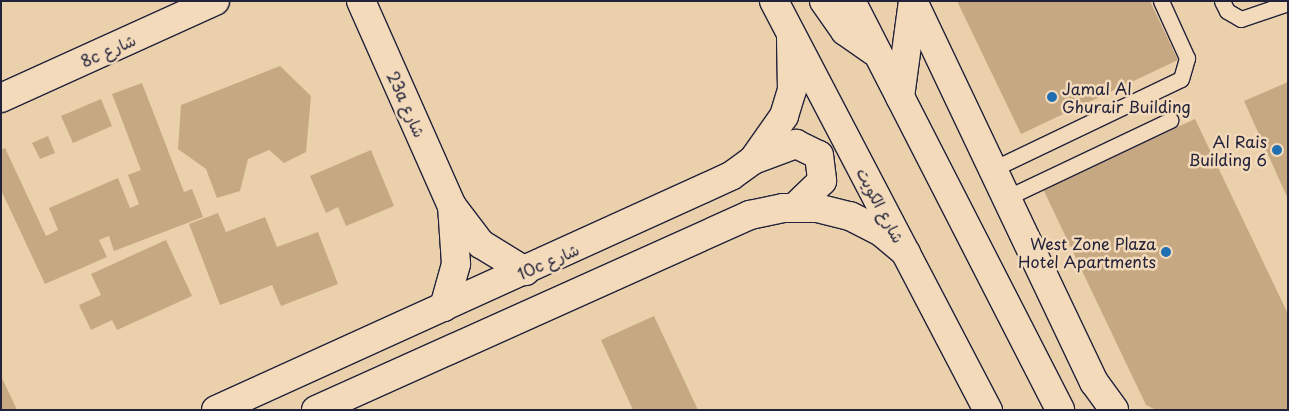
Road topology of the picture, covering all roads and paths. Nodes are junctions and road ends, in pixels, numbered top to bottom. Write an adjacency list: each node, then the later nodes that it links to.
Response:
1 (215, 1): 12 (street, 8c شارع)
2 (361, 1): 18 (street, 23a شارع)
3 (774, 1): 10 (street, شارع الكويت)
4 (824, 1): 11 (street)
5 (851, 1): 11 (street)
6 (913, 1): 13 (street); 16 (street)
7 (1161, 1): 16 (lane)
8 (1222, 1): 9 (lane)
9 (1288, 3)
10 (791, 36): 15 (street, 10c شارع); 20 (street, شارع الكويت)
11 (877, 53): 13 (street)
12 (3, 92)
13 (900, 97): 26 (street)
14 (1170, 120): 17 (lane)
15 (753, 160): 19 (street); 21 (street, 10c شارع)
16 (993, 169): 17 (street)
17 (1006, 198): 27 (street)
18 (452, 206): 21 (street, 23a شارع); 22 (street, 23a شارع)
19 (794, 208): 20 (street); 25 (street)
20 (906, 253): 23 (street, شارع الكويت)
21 (525, 271): 22 (street, 10c شارع)
22 (444, 307): 24 (street, 10c شارع)
23 (990, 406)
24 (216, 410)
25 (316, 410)
26 (1060, 410)
27 (1114, 410)

